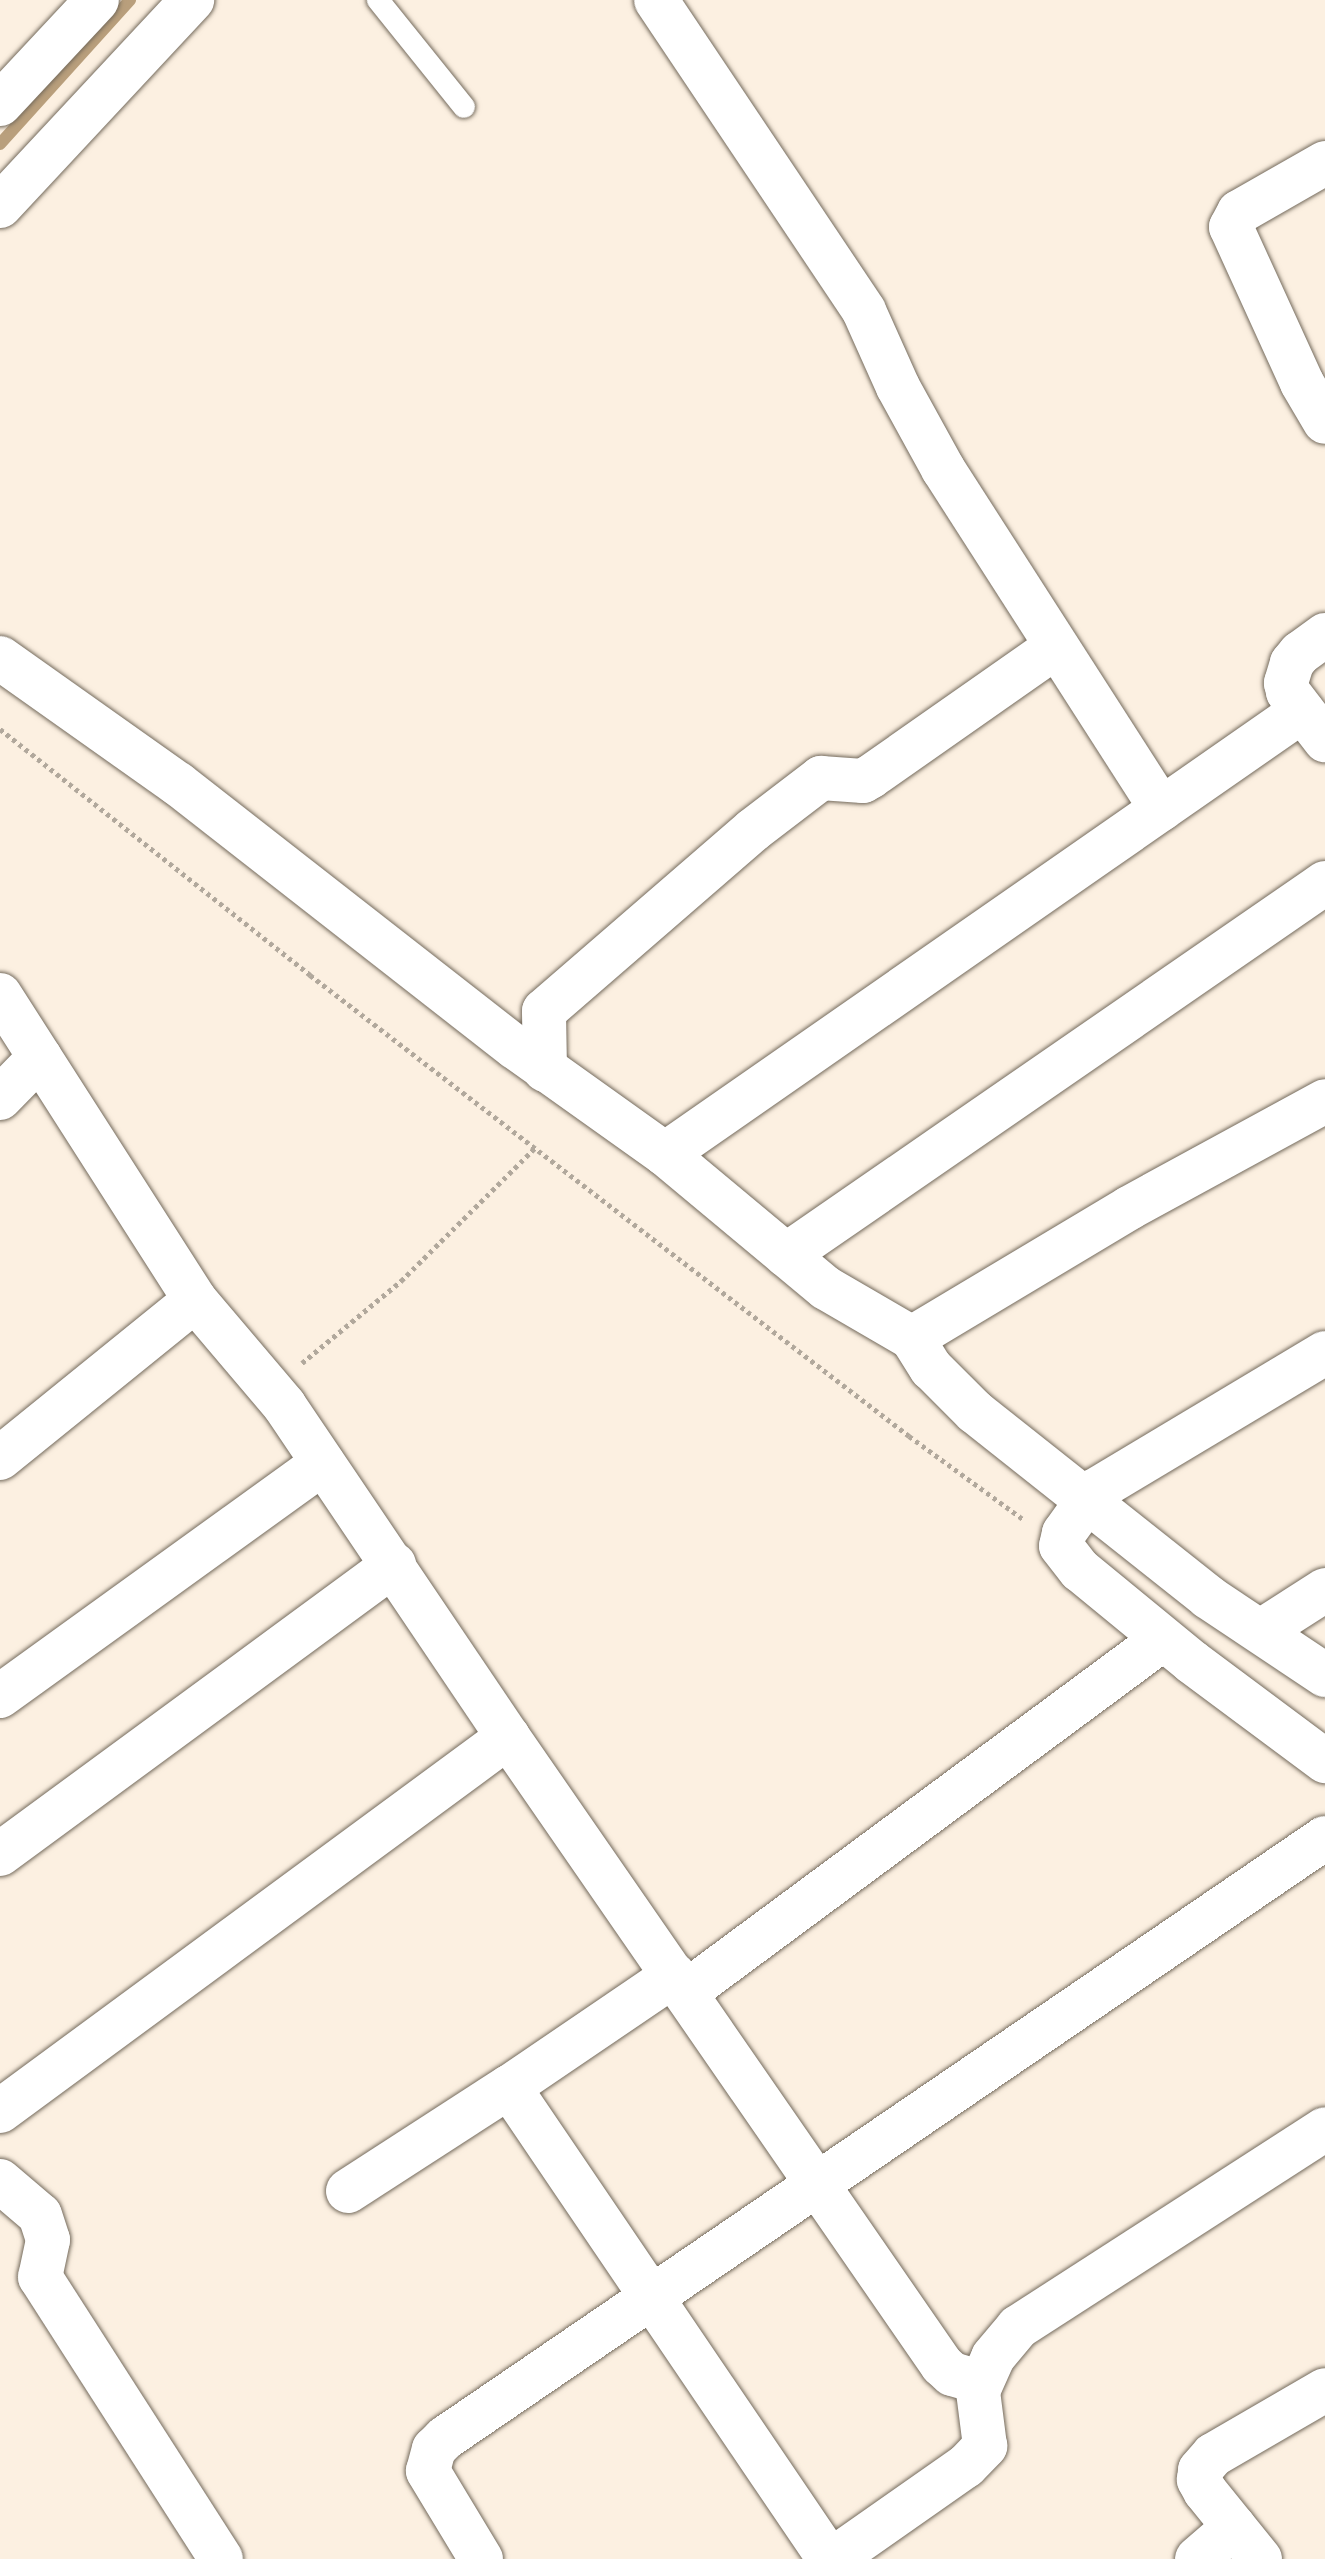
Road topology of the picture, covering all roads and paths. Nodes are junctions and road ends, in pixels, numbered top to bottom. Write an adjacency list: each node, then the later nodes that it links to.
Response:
1 (97, 0): 5 (street)
2 (192, 0): 8 (street)
3 (378, 0): 6 (lane)
4 (656, 0): 12 (street)
5 (0, 104)
6 (464, 107)
7 (1325, 163): 9 (street)
8 (0, 206)
9 (1313, 377): 10 (street)
10 (1325, 422)
11 (1325, 635): 14 (street)
12 (1056, 647): 16 (street); 20 (street)
13 (0, 658): 20 (street)
14 (1314, 725): 16 (street)
15 (0, 729): 23 (path)
16 (1161, 809): 24 (street)
17 (1325, 883): 25 (street)
18 (0, 995): 19 (street)
19 (40, 1057): 21 (street); 26 (street)
20 (545, 1070): 24 (street)
21 (0, 1098)
22 (1325, 1101): 27 (street)
23 (535, 1148): 29 (path); 32 (path)
24 (665, 1154): 25 (street)
25 (786, 1255): 27 (street)
26 (195, 1300): 29 (street); 30 (street)
27 (912, 1338): 32 (street)
28 (1325, 1353): 32 (street)
29 (271, 1390): 31 (street)
30 (0, 1458)
31 (323, 1463): 33 (street); 38 (street)
32 (1072, 1524): 35 (street); 36 (street)
33 (394, 1565): 39 (street); 42 (street)
34 (1325, 1590): 35 (street)
35 (1261, 1631): 37 (street)
36 (1163, 1639): 40 (street); 43 (street)
37 (1325, 1675)
38 (0, 1696)
39 (508, 1737): 43 (street); 45 (street)
40 (1325, 1761)
41 (1325, 1838): 48 (street)
42 (0, 1854)
43 (680, 1984): 44 (street); 48 (street)
44 (509, 2087): 49 (street); 50 (street)
45 (0, 2111)
46 (1325, 2129): 51 (street)
47 (0, 2181): 54 (street)
48 (820, 2185): 50 (street); 51 (street)
49 (348, 2191)
50 (649, 2299): 55 (street); 56 (street)
51 (980, 2382): 56 (street)
52 (1325, 2390): 53 (street)
53 (1247, 2543): 57 (street)
54 (221, 2559)
55 (481, 2559)
56 (831, 2559)
57 (1197, 2559)

